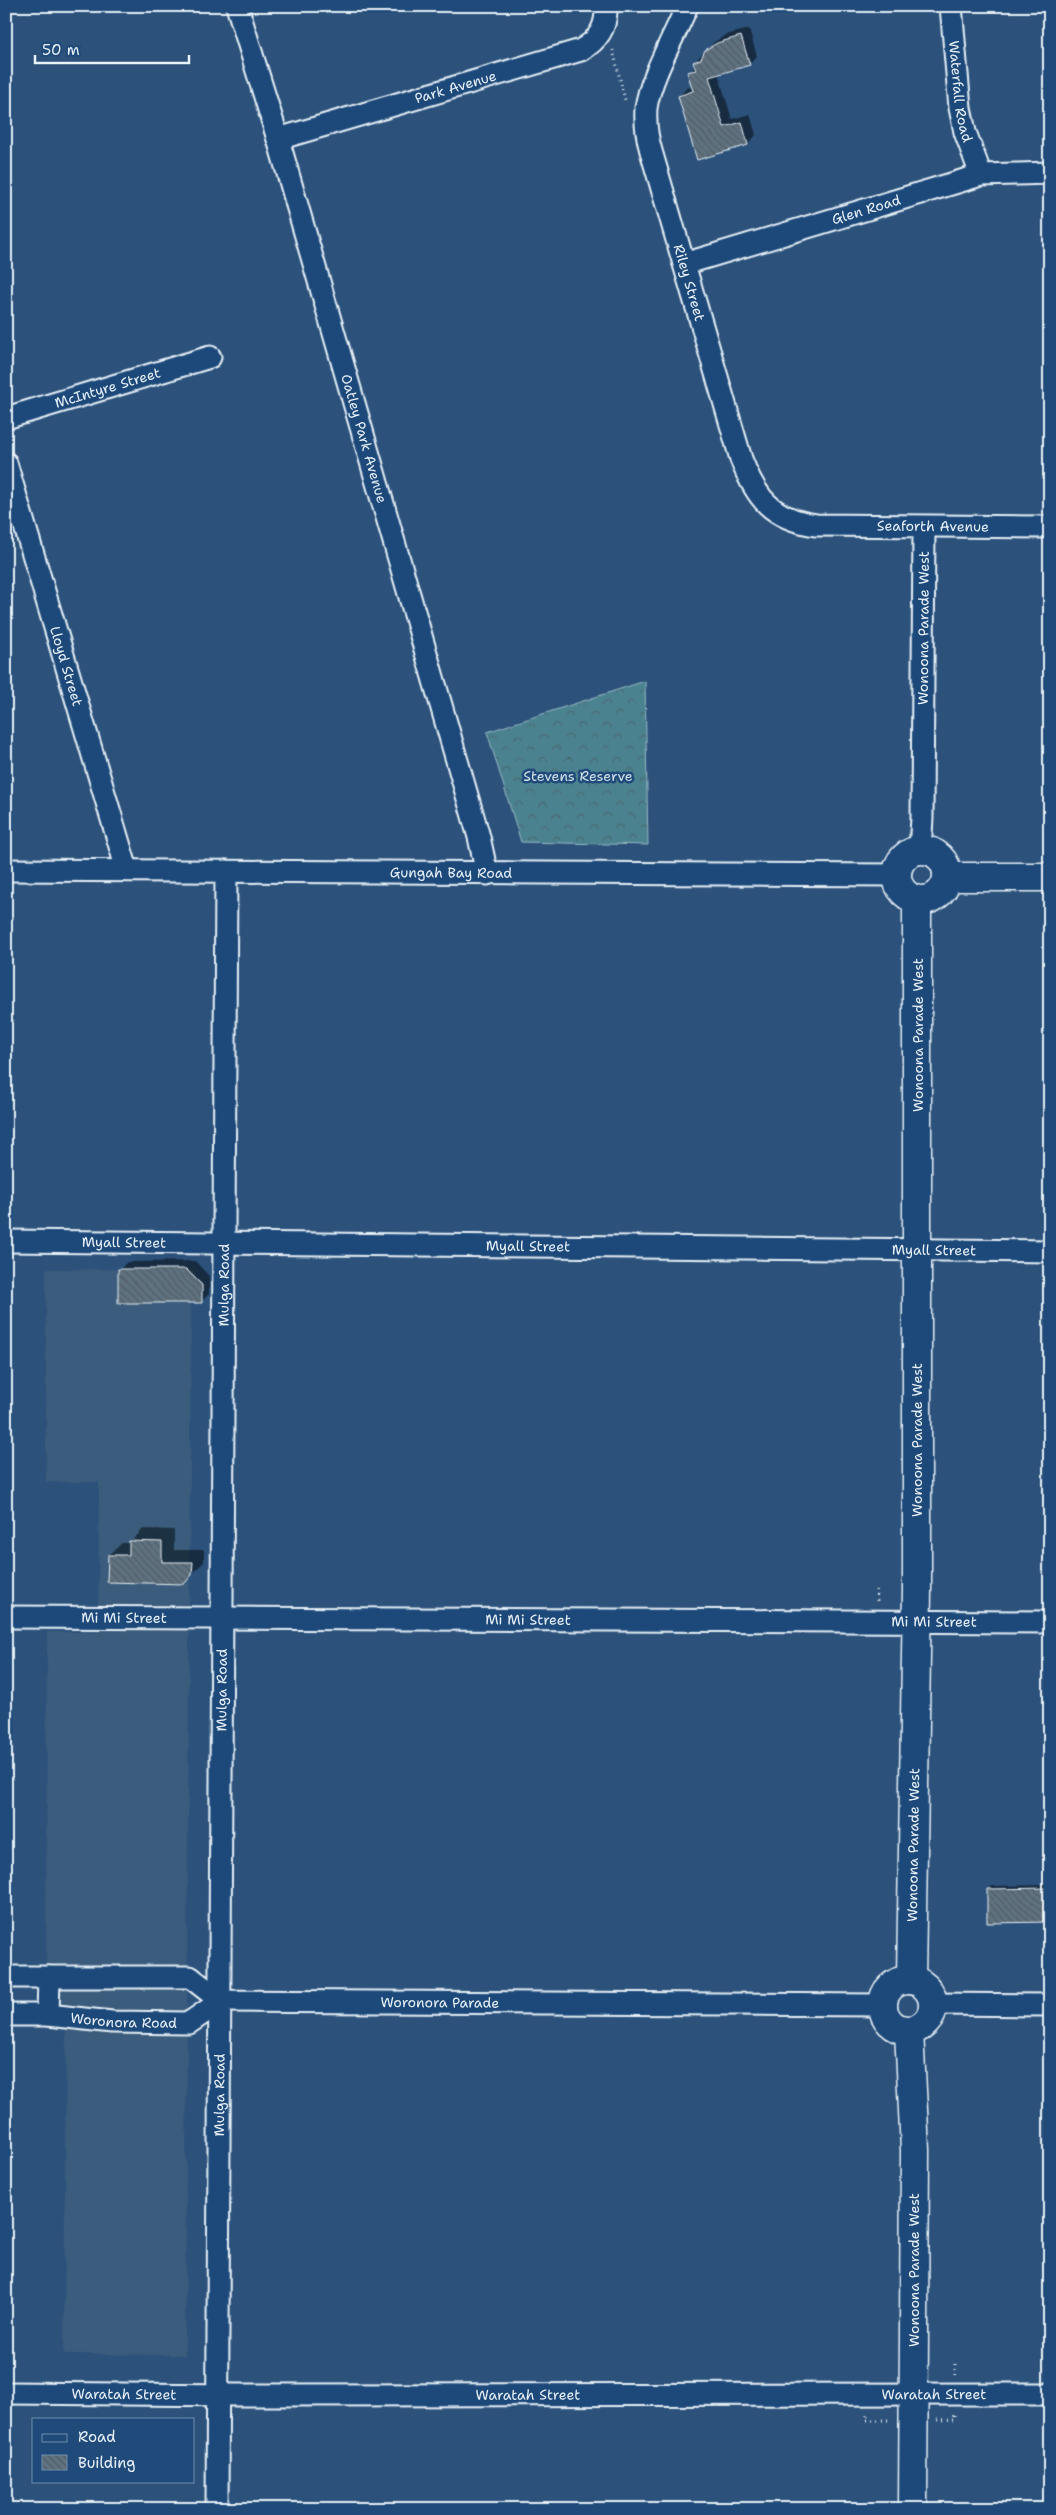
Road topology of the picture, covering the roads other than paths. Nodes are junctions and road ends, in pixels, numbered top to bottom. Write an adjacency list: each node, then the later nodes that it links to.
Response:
1 (237, 6): 5 (street, Oatley Park Avenue)
2 (687, 6): 8 (street, Riley Street)
3 (951, 6): 7 (street, Waterfall Road)
4 (605, 16): 5 (street, Park Avenue)
5 (278, 139): 19 (street, Oatley Park Avenue)
6 (1050, 173): 7 (street, Glen Road)
7 (981, 175): 8 (street, Glen Road)
8 (684, 264): 12 (street, Riley Street)
9 (210, 356): 10 (street, McIntyre Street)
10 (6, 418)
11 (6, 462): 17 (street, Lloyd Street)
12 (816, 525): 13 (street, Seaforth Avenue)
13 (924, 527): 14 (street, Seaforth Avenue); 15 (street, Wonoona Parade West)
14 (1050, 527)
15 (920, 850): 20 (street); 21 (street)
16 (6, 870): 17 (street, Gungah Bay Road)
17 (127, 870): 18 (street, Gungah Bay Road)
18 (226, 871): 19 (street, Gungah Bay Road); 25 (street, Mulga Road)
19 (487, 874): 20 (street, Gungah Bay Road)
20 (896, 875): 23 (street)
21 (948, 876): 22 (street); 23 (street)
22 (1050, 877)
23 (917, 901): 26 (street, Wonoona Parade West)
24 (6, 1241): 25 (street, Myall Street)
25 (224, 1243): 26 (street, Myall Street); 29 (street, Mulga Road)
26 (918, 1251): 27 (street, Myall Street); 30 (street, Wonoona Parade West)
27 (1050, 1251)
28 (6, 1617): 29 (street, Mi Mi Street)
29 (222, 1619): 30 (street, Mi Mi Street); 35 (street, Mulga Road)
30 (916, 1622): 31 (street, Mi Mi Street); 34 (street, Wonoona Parade West)
31 (1050, 1622)
32 (6, 1977): 33 (street)
33 (50, 1977): 35 (street); 40 (street)
34 (911, 1980): 36 (street); 37 (street)
35 (221, 2001): 37 (street, Woronora Parade); 40 (street, Woronora Road); 43 (street, Mulga Road)
36 (934, 2004): 38 (street); 41 (street)
37 (882, 2005): 41 (street)
38 (1050, 2005)
39 (6, 2015): 40 (street, Woronora Road)
40 (48, 2015)
41 (909, 2031): 44 (street, Wonoona Parade West)
42 (6, 2393): 43 (street, Waratah Street)
43 (219, 2394): 44 (street, Waratah Street); 46 (street, Mulga Road)
44 (914, 2394): 45 (street, Waratah Street); 47 (street, Wonoona Parade West)
45 (1050, 2394)
46 (217, 2509)
47 (913, 2509)

